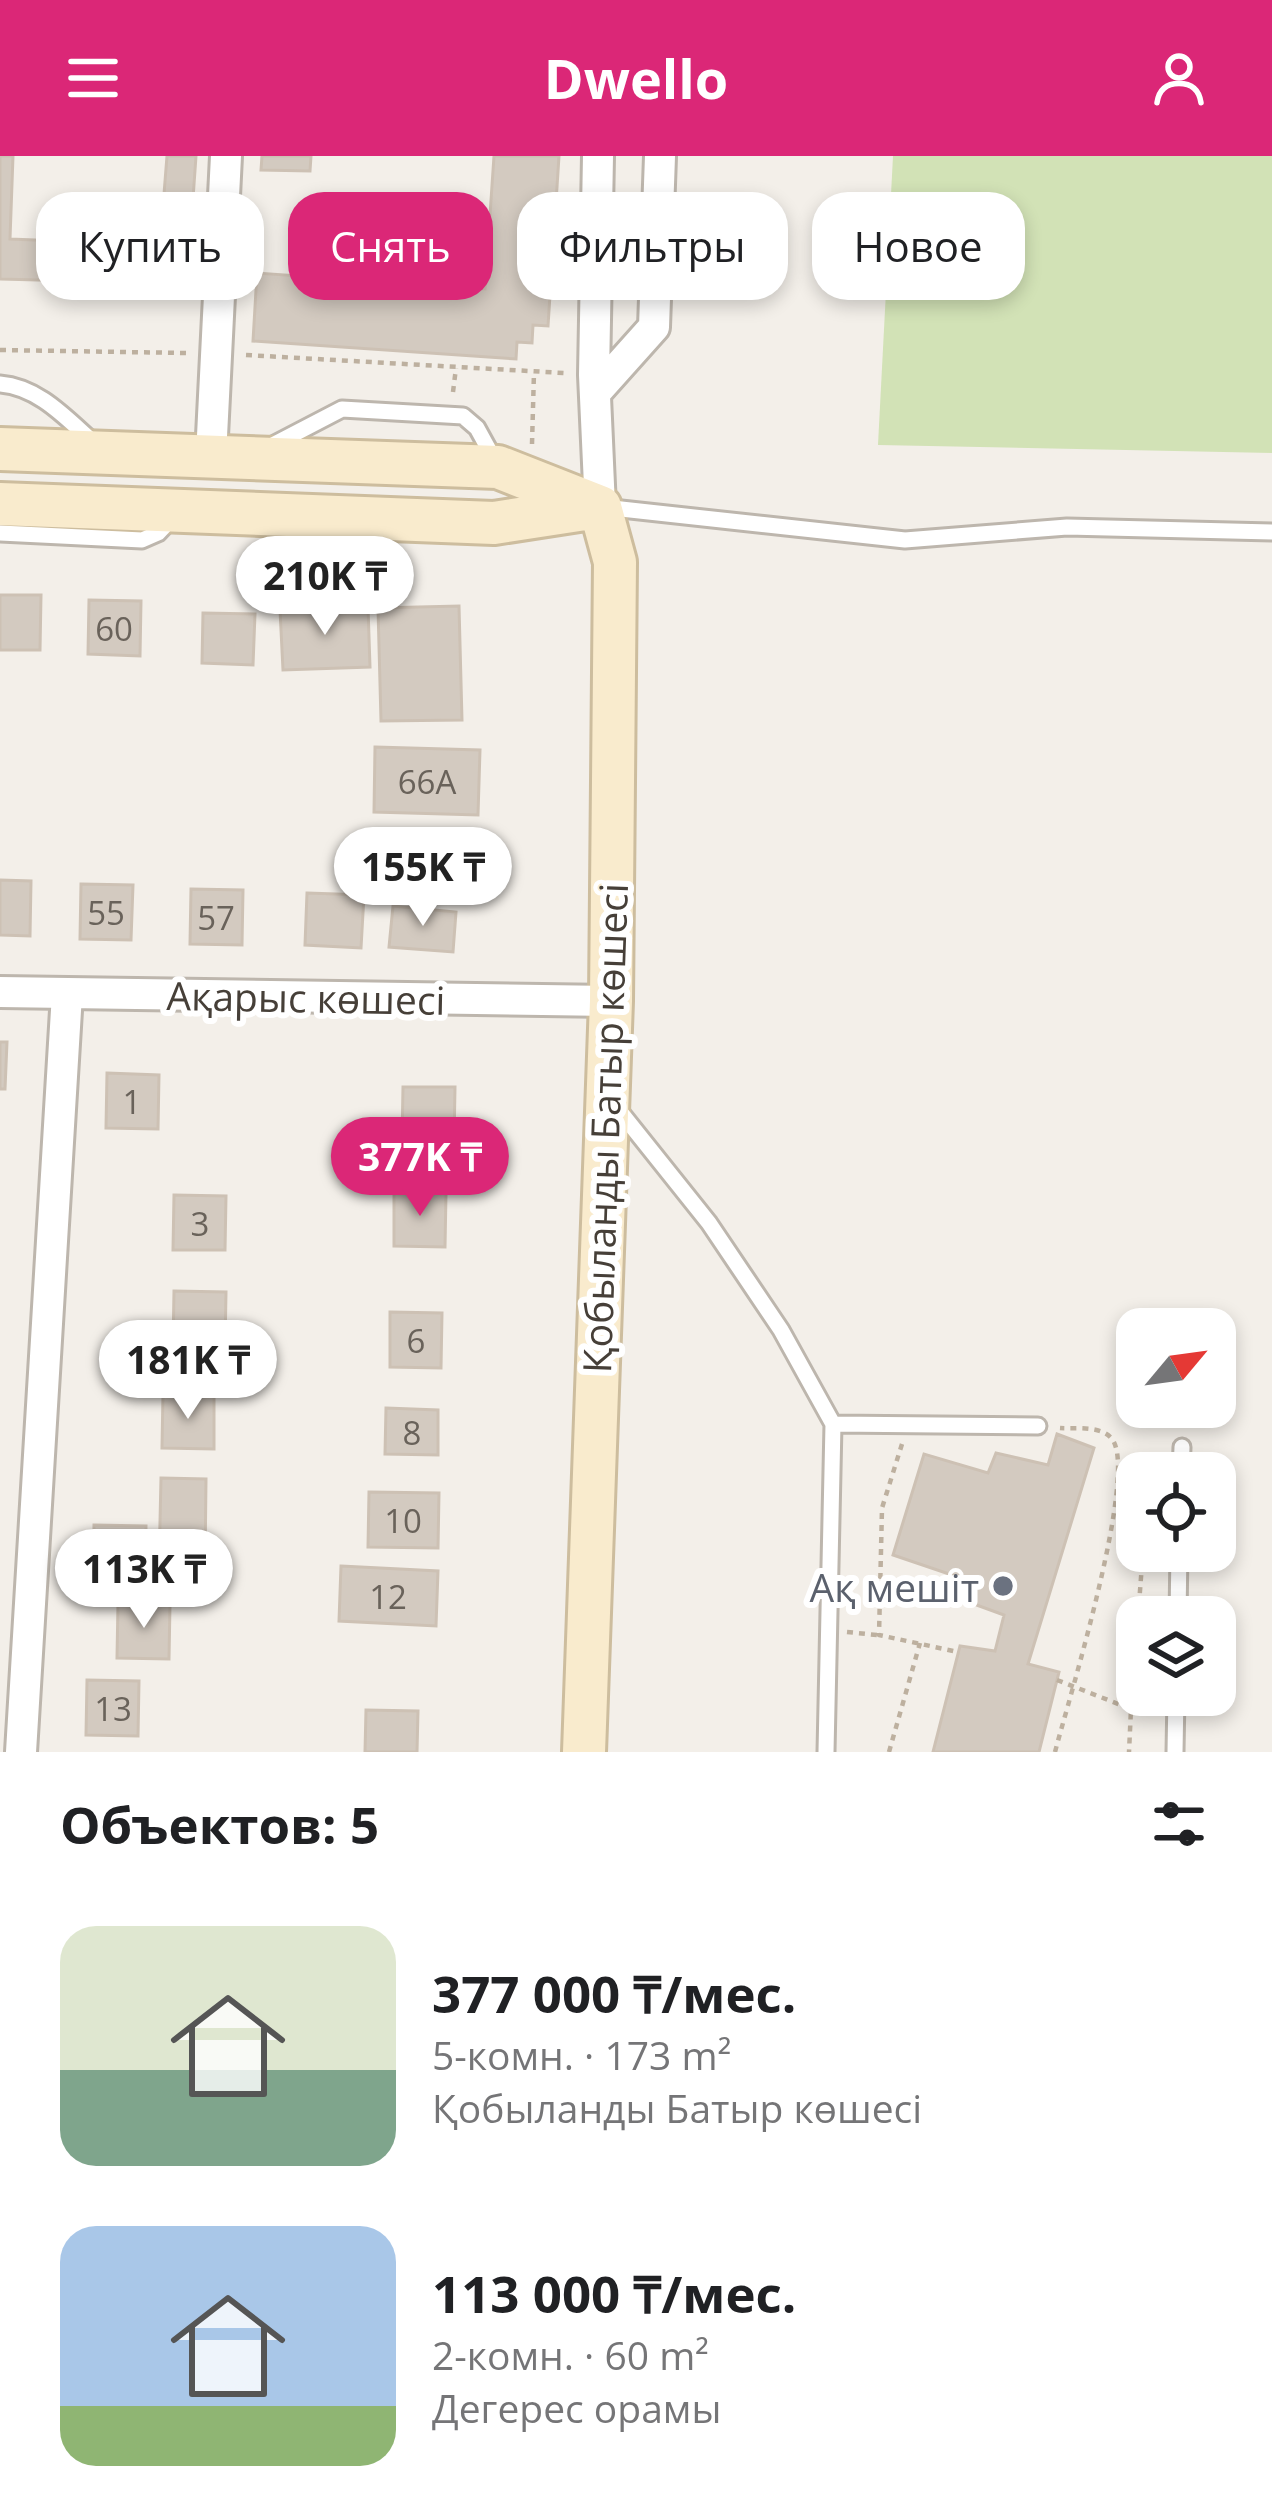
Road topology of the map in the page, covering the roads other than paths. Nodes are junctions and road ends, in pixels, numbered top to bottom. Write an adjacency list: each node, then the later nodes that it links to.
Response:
1 (226, 156): 8 (street)
2 (598, 156): 5 (street)
3 (660, 156): 5 (street)
4 (0, 384): 7 (lane)
5 (594, 384): 10 (street)
6 (0, 449): 7 (street)
7 (104, 452): 8 (street)
8 (231, 457): 10 (street)
9 (0, 504): 11 (street)
10 (600, 507): 11 (street); 12 (lane); 16 (street, Қобыланды Батыр көшесі)
11 (179, 511): 13 (lane)
12 (1272, 532)
13 (0, 533)
14 (0, 992): 15 (street, Ақарыс көшесі)
15 (67, 994): 16 (street, Ақарыс көшесі); 23 (street)
16 (611, 1001): 17 (street, Қобыланды Батыр көшесі)
17 (606, 1095): 18 (lane); 24 (street, Қобыланды Батыр көшесі)
18 (833, 1424): 19 (lane); 25 (lane)
19 (1038, 1426)
20 (1182, 1447): 21 (lane)
21 (1182, 1452)
22 (1175, 1716): 26 (lane)
23 (21, 1752)
24 (584, 1752)
25 (826, 1752)
26 (1174, 1752)

